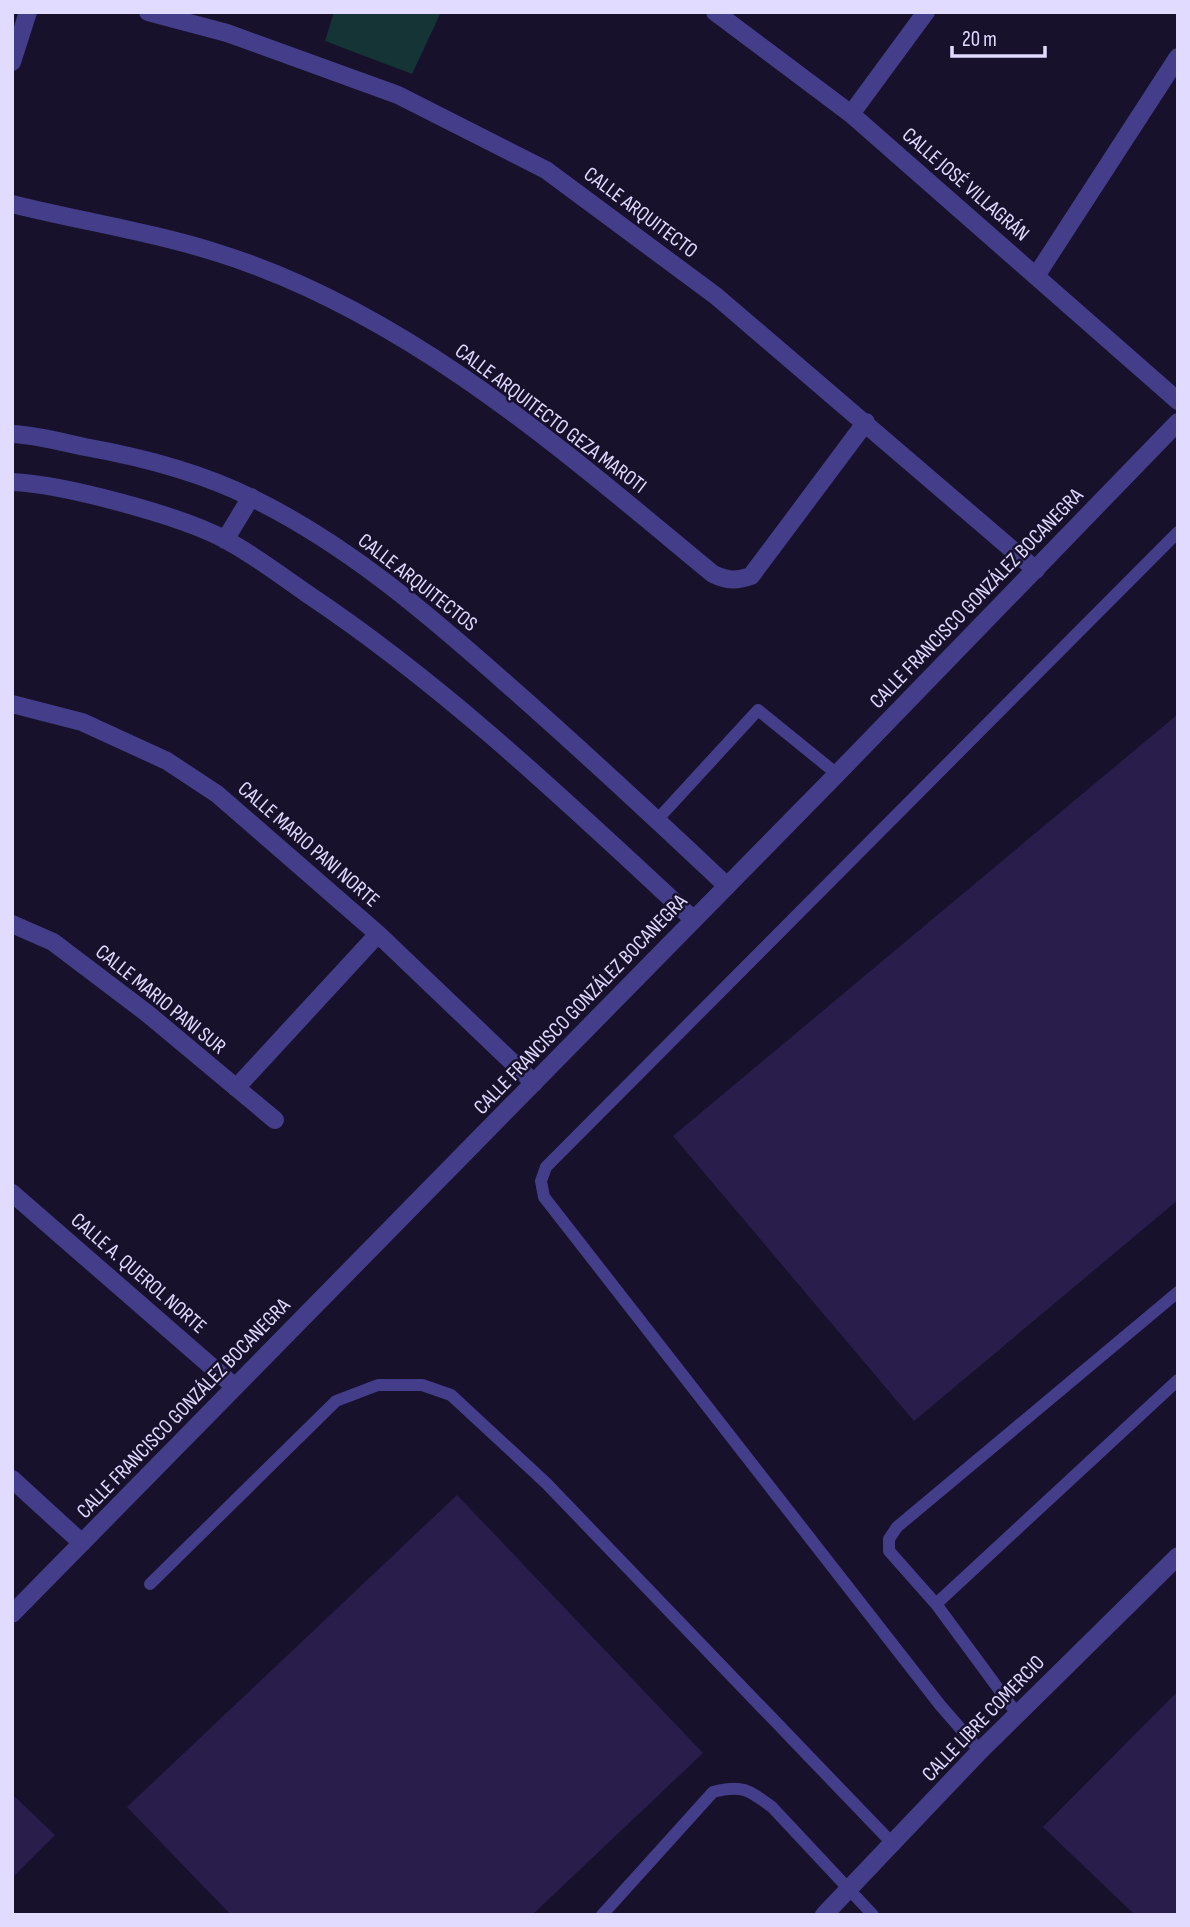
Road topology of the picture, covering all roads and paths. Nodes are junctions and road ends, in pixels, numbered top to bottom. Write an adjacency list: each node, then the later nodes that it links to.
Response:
1 (28, 12): 6 (street)
2 (148, 12): 11 (street, CALLE ARQUITECTO)
3 (715, 12): 7 (street, CALLE JOSÉ VILLAGRÁN)
4 (926, 12): 7 (street)
5 (1178, 57): 9 (street)
6 (12, 62)
7 (851, 114): 9 (street, CALLE JOSÉ VILLAGRÁN)
8 (12, 204): 11 (street, CALLE ARQUITECTO GEZA MAROTI)
9 (1036, 276): 10 (street, CALLE JOSÉ VILLAGRÁN)
10 (1178, 401)
11 (866, 422): 18 (street, CALLE ARQUITECTO)
12 (1178, 422): 18 (street, CALLE FRANCISCO GONZÁLEZ BOCANEGRA)
13 (12, 435): 15 (street, CALLE ARQUITECTOS)
14 (12, 482): 17 (street)
15 (251, 497): 17 (street); 21 (street, CALLE ARQUITECTOS)
16 (1178, 532): 40 (lane)
17 (225, 540): 23 (street)
18 (1036, 570): 20 (street, CALLE FRANCISCO GONZÁLEZ BOCANEGRA)
19 (12, 704): 25 (street, CALLE MARIO PANI NORTE)
20 (837, 774): 21 (lane); 22 (street, CALLE FRANCISCO GONZÁLEZ BOCANEGRA)
21 (657, 820): 22 (street, CALLE ARQUITECTOS)
22 (727, 886): 23 (street, CALLE FRANCISCO GONZÁLEZ BOCANEGRA)
23 (694, 920): 26 (street, CALLE FRANCISCO GONZÁLEZ BOCANEGRA)
24 (12, 924): 27 (street, CALLE MARIO PANI SUR)
25 (378, 934): 26 (street, CALLE MARIO PANI NORTE); 27 (street)
26 (534, 1083): 32 (street, CALLE FRANCISCO GONZÁLEZ BOCANEGRA)
27 (236, 1088): 28 (street, CALLE MARIO PANI SUR)
28 (275, 1120)
29 (12, 1193): 32 (street, CALLE A. QUEROL NORTE)
30 (1178, 1292): 37 (lane)
31 (1178, 1380): 37 (lane)
32 (235, 1387): 34 (street, CALLE FRANCISCO GONZÁLEZ BOCANEGRA)
33 (12, 1479): 34 (street)
34 (82, 1543): 38 (street, CALLE FRANCISCO GONZÁLEZ BOCANEGRA)
35 (1178, 1556): 39 (street, CALLE LIBRE COMERCIO)
36 (150, 1584): 41 (lane)
37 (936, 1604): 39 (lane)
38 (12, 1614)
39 (1017, 1714): 40 (street, CALLE LIBRE COMERCIO)
40 (980, 1751): 41 (street, CALLE LIBRE COMERCIO)
41 (893, 1844): 42 (street, CALLE LIBRE COMERCIO)
42 (851, 1888): 43 (lane); 44 (street, CALLE LIBRE COMERCIO); 45 (lane)
43 (602, 1915)
44 (824, 1915)
45 (873, 1915)

